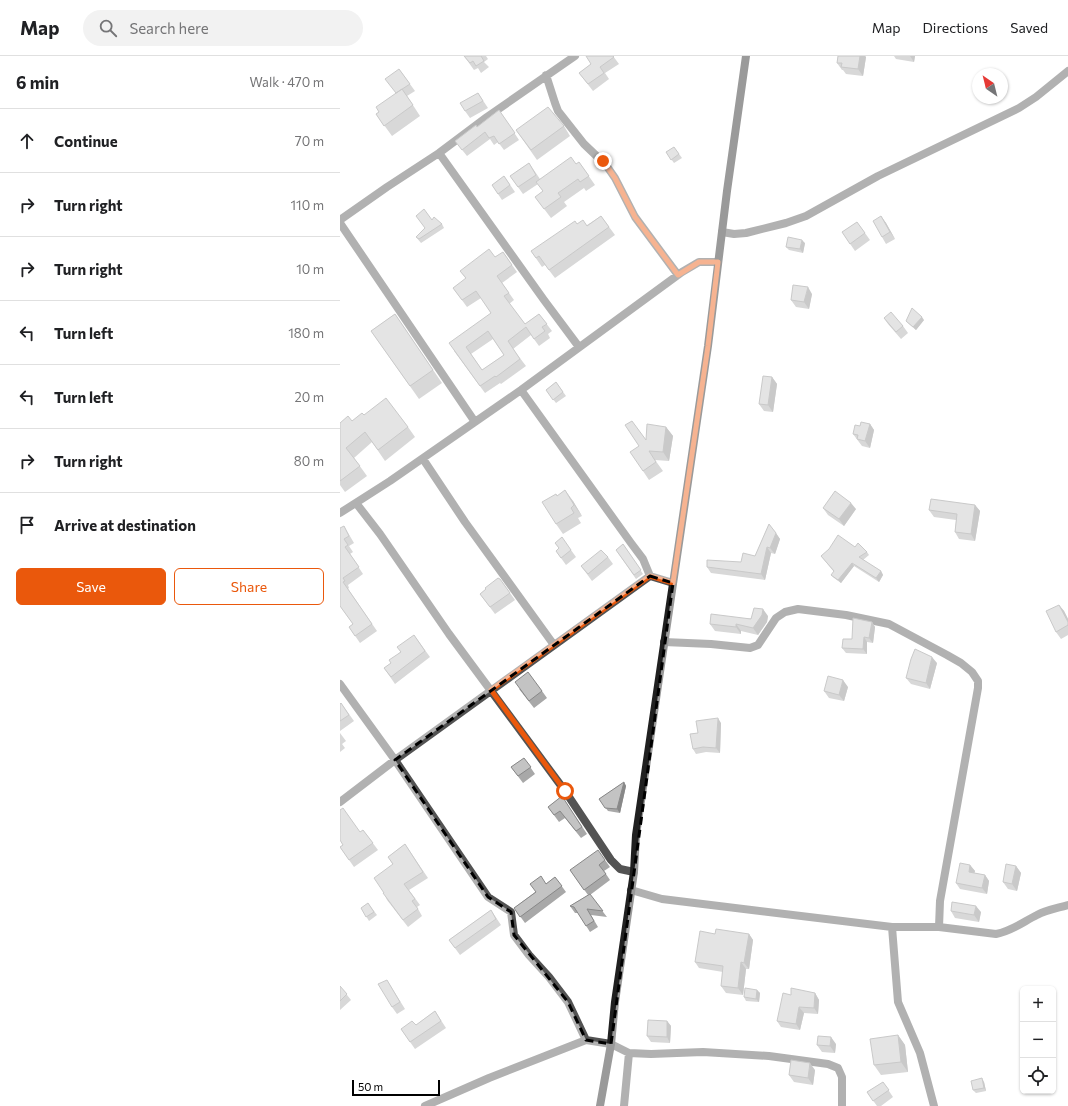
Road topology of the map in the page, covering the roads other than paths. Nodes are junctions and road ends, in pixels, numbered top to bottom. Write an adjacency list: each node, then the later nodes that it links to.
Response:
1 (575, 56): 4 (street)
2 (746, 56): 7 (street)
3 (1068, 71): 7 (street)
4 (546, 75): 5 (street); 9 (street)
5 (439, 153): 6 (street); 10 (street)
6 (340, 222): 12 (street)
7 (722, 232): 8 (street)
8 (718, 262): 9 (street); 17 (street)
9 (678, 275): 10 (street)
10 (579, 347): 11 (street)
11 (521, 390): 12 (street); 16 (street)
12 (475, 422): 13 (street)
13 (423, 458): 14 (street); 19 (street)
14 (356, 503): 15 (street); 21 (street)
15 (340, 513)
16 (650, 576): 17 (street); 19 (street)
17 (673, 583): 18 (street)
18 (664, 642): 24 (street); 28 (street)
19 (554, 645): 21 (street)
20 (340, 684): 22 (street)
21 (491, 690): 22 (street); 24 (street)
22 (395, 760): 23 (street); 29 (street)
23 (340, 802)
24 (634, 872): 25 (street)
25 (631, 890): 27 (street); 30 (street)
26 (1068, 905): 28 (street)
27 (892, 926): 28 (street); 36 (street)
28 (939, 928)
29 (586, 1040): 30 (street); 32 (street)
30 (611, 1044): 31 (street); 33 (street)
31 (629, 1052): 34 (street); 35 (street)
32 (425, 1106)
33 (600, 1106)
34 (624, 1106)
35 (842, 1106)
36 (934, 1106)

